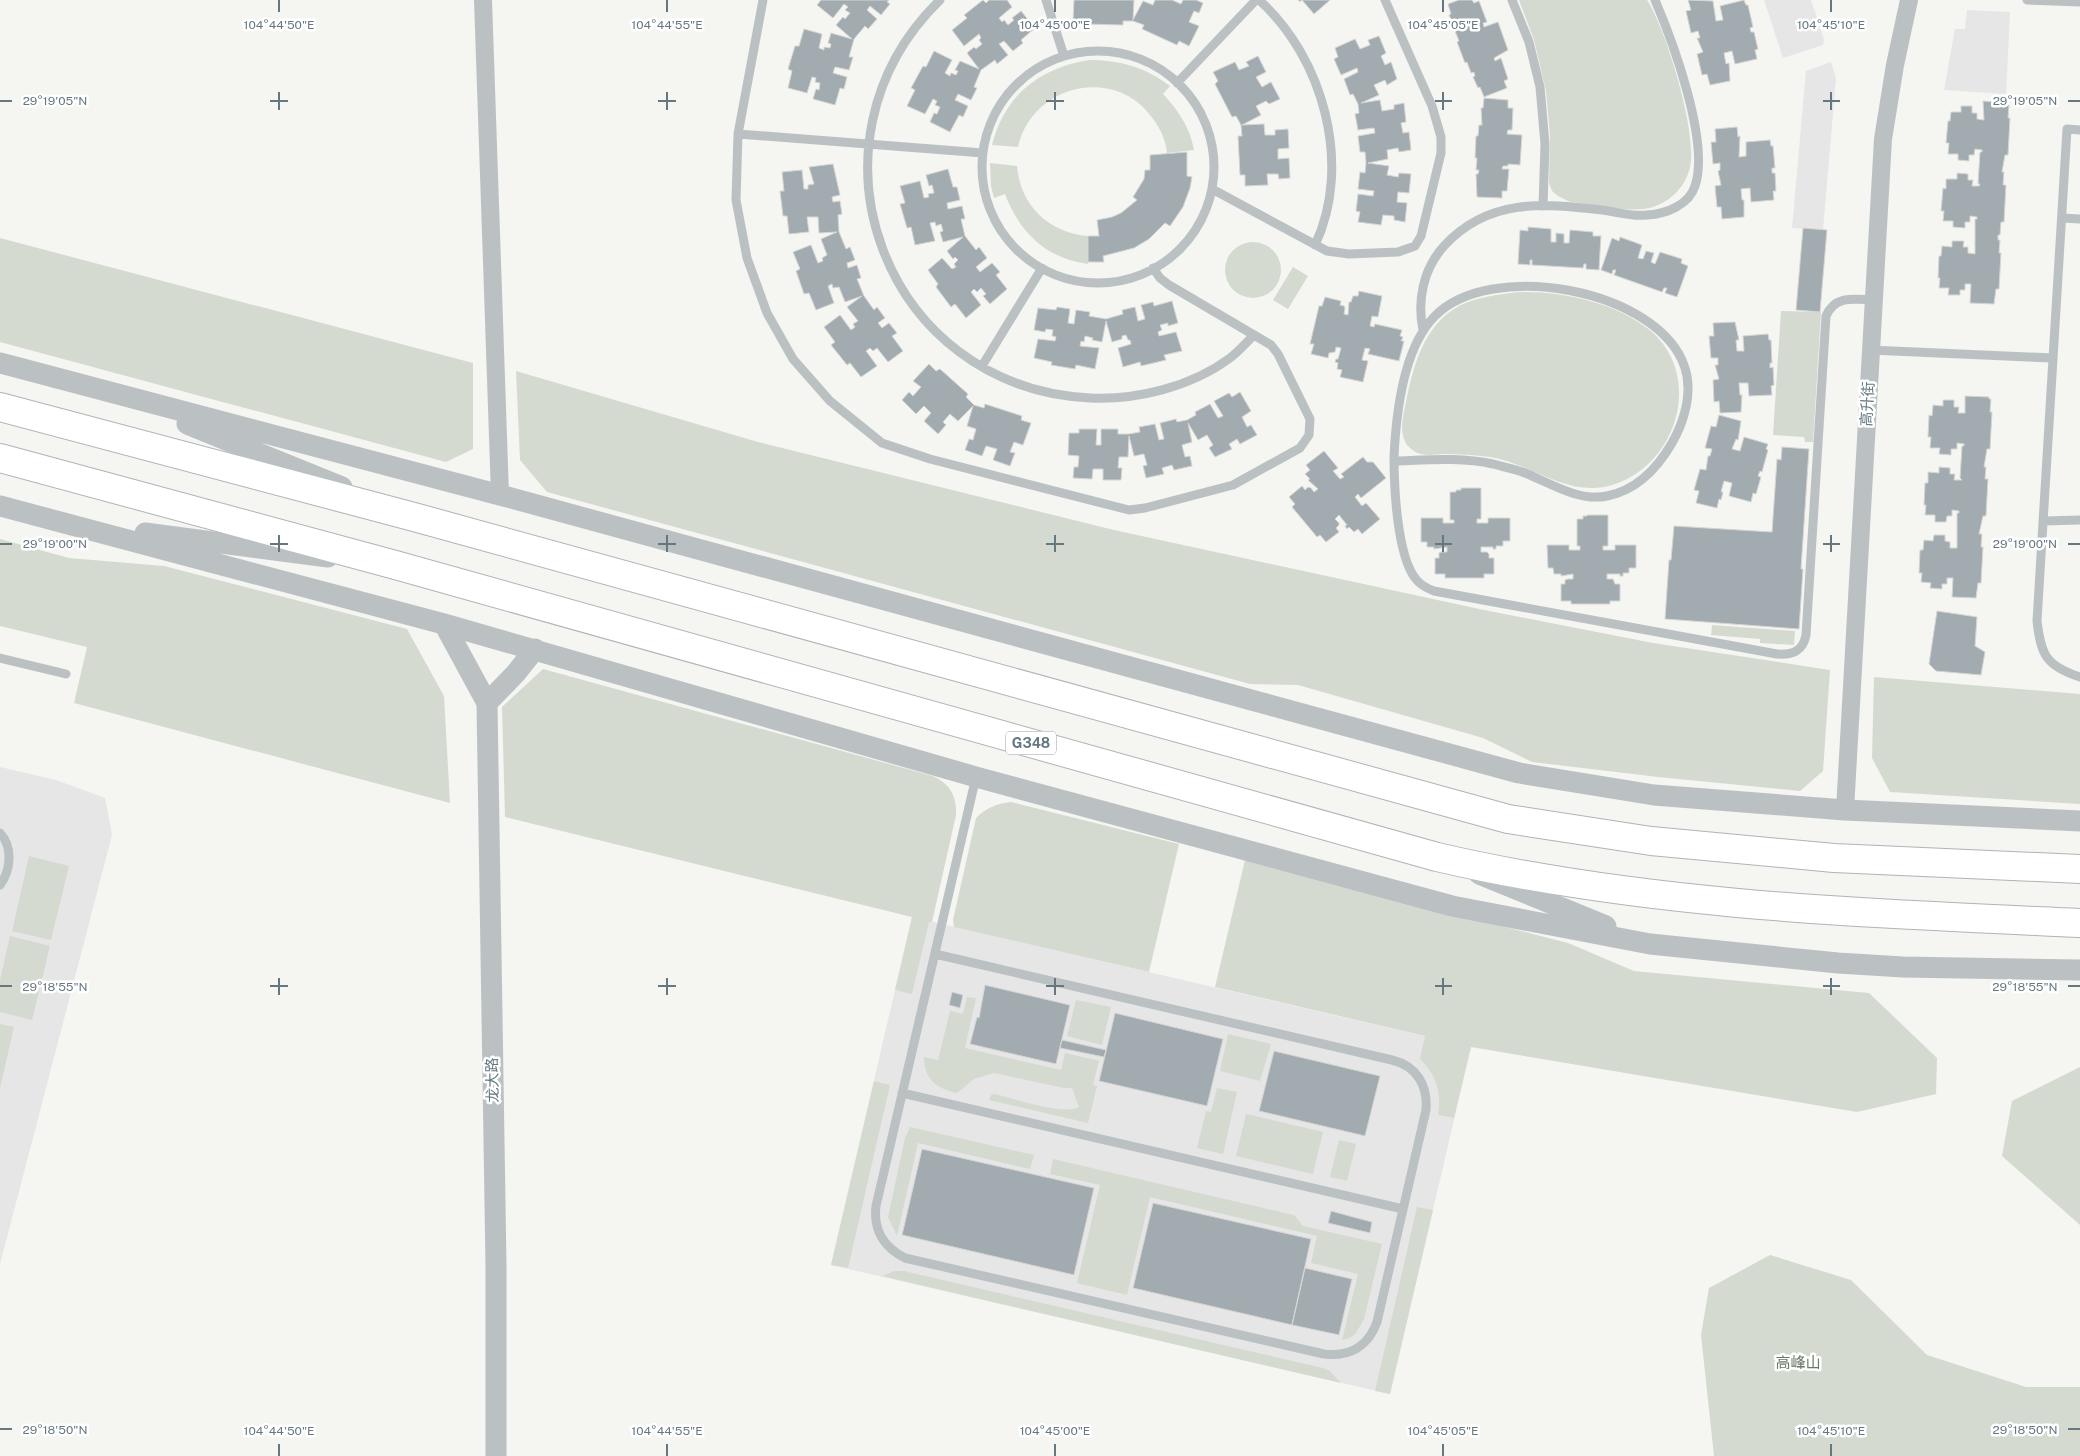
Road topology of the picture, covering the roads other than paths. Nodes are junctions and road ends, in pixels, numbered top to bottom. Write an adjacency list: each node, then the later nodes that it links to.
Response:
1 (483, 0): 36 (street)
2 (763, 0): 15 (lane)
3 (940, 0): 16 (lane)
4 (1046, 0): 12 (lane)
5 (1257, 0): 13 (lane); 22 (lane)
6 (1385, 0): 22 (lane)
7 (1512, 0): 19 (lane)
8 (1655, 0): 19 (lane)
9 (1909, 0): 25 (street, 高升街)
10 (2027, 0): 11 (lane)
11 (2080, 2)
12 (1064, 56): 13 (lane); 17 (lane)
13 (1177, 83): 18 (lane)
14 (2080, 130): 20 (lane)
15 (738, 134): 16 (lane); 27 (lane)
16 (869, 145): 17 (lane); 31 (lane)
17 (983, 153): 23 (lane)
18 (1212, 189): 22 (lane); 24 (lane)
19 (1543, 206): 26 (lane)
20 (2062, 218): 21 (lane); 29 (lane)
21 (2080, 219)
22 (1315, 245)
23 (1042, 268): 24 (lane); 31 (lane)
24 (1153, 268): 27 (lane)
25 (1873, 300): 28 (street, 高升街); 35 (lane)
26 (1423, 330): 35 (lane); 35 (lane)
27 (1254, 335): 31 (lane)
28 (1870, 350): 29 (lane); 50 (street, 高升街)
29 (2052, 358): 40 (lane)
30 (0, 364): 32 (street)
31 (982, 366)
32 (108, 392): 36 (street); 38 (street)
33 (0, 407): 38 (highway)
34 (0, 458): 42 (highway, G348)
35 (1394, 461)
36 (500, 495): 50 (street)
37 (0, 506): 41 (street)
38 (414, 517): 54 (highway)
39 (2080, 520): 40 (lane)
40 (2043, 521): 47 (lane)
41 (58, 522): 42 (street); 43 (street)
42 (399, 566): 53 (highway, G348)
43 (444, 624): 44 (street); 48 (street)
44 (535, 649): 48 (street); 49 (street)
45 (0, 658): 46 (lane)
46 (66, 674)
47 (2080, 677)
48 (487, 703): 62 (street, 龙大路)
49 (976, 777): 57 (street); 58 (lane)
50 (1845, 810): 51 (street)
51 (2080, 821)
52 (0, 833): 55 (lane)
53 (1437, 857): 56 (highway, G348); 57 (street)
54 (2080, 869)
55 (0, 884)
56 (2080, 923)
57 (1650, 944): 59 (street)
58 (934, 954): 60 (lane); 61 (lane)
59 (2080, 970)
60 (902, 1094): 61 (lane); 61 (lane)
61 (1403, 1210)
62 (496, 1456)

